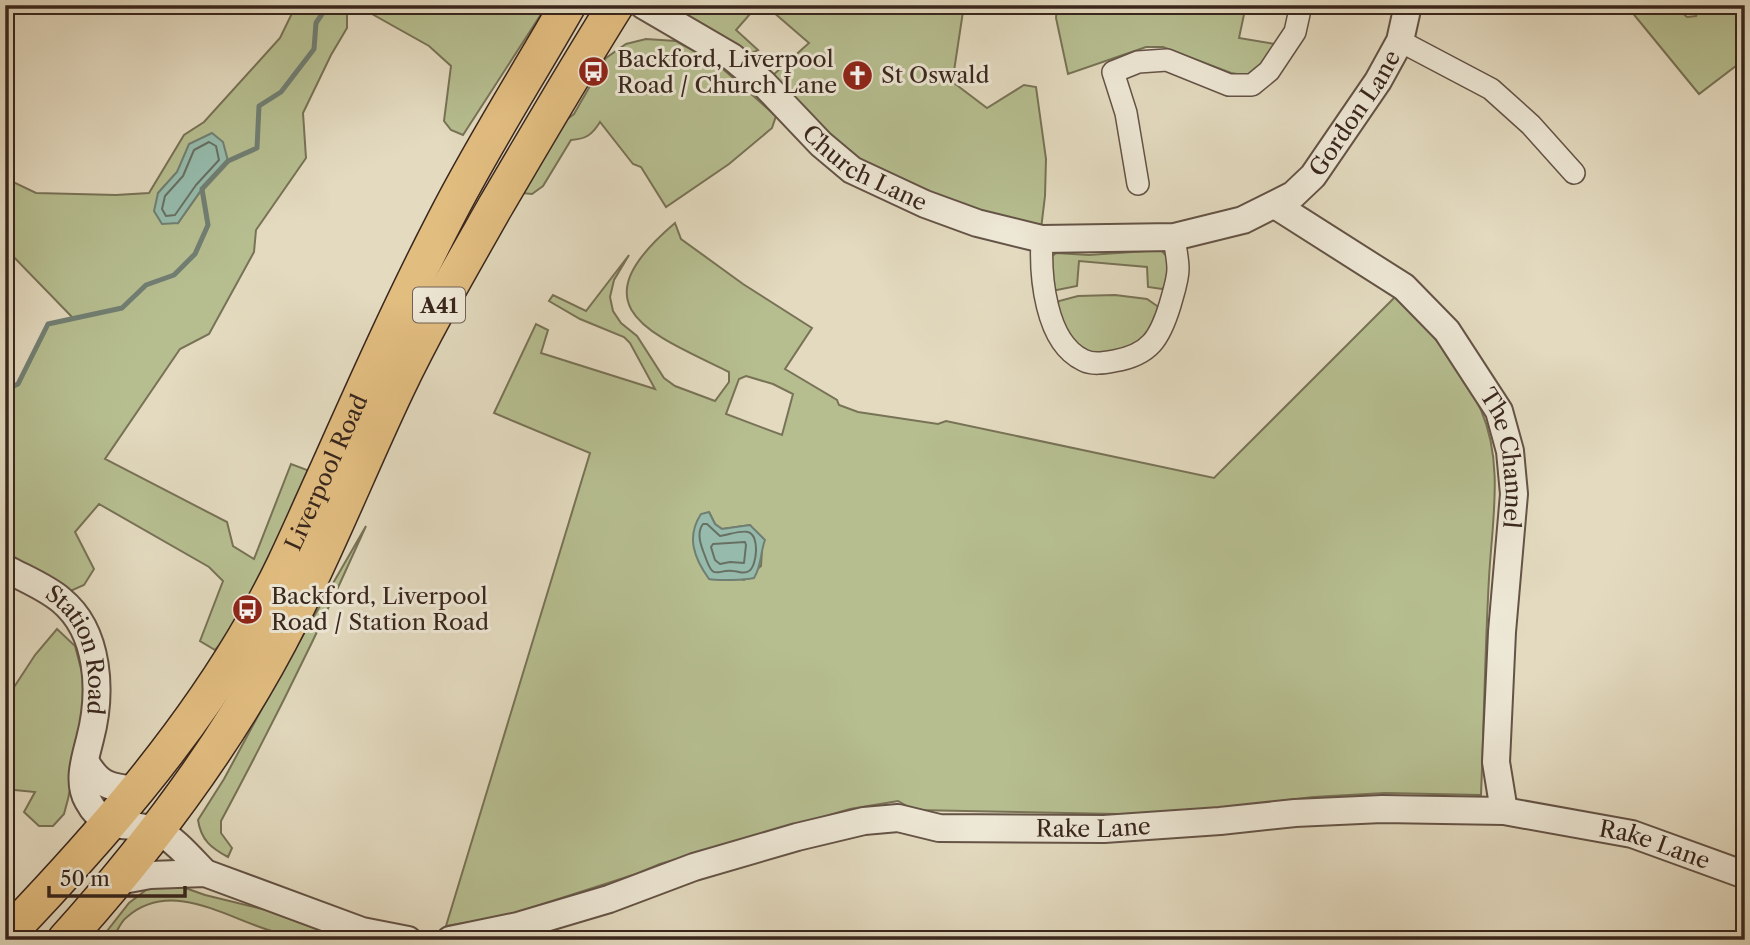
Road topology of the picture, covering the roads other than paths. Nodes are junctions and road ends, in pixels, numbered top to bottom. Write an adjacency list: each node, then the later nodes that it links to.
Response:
1 (568, 5): 14 (highway, Liverpool Road / A41)
2 (616, 5): 17 (highway, Liverpool Road / A41)
3 (643, 5): 11 (street, Church Lane)
4 (1301, 5): 8 (street)
5 (1408, 5): 6 (street, Gordon Lane)
6 (1400, 41): 7 (street); 9 (street, Gordon Lane)
7 (1574, 173)
8 (1138, 184)
9 (1275, 205): 10 (street, Church Lane); 15 (street, The Channel)
10 (1174, 237): 11 (street, Church Lane); 11 (street)
11 (1042, 239)
12 (5, 568): 13 (street, Station Road)
13 (85, 761): 14 (street); 16 (street, Station Road)
14 (135, 790): 16 (highway, Liverpool Road / A41)
15 (1504, 811): 19 (street, Rake Lane); 24 (street, Rake Lane)
16 (108, 823): 17 (street); 21 (highway, Liverpool Road / A41)
17 (158, 831): 18 (street); 20 (highway, Liverpool Road / A41)
18 (205, 873): 20 (street); 23 (street)
19 (1745, 875)
20 (118, 881): 22 (highway, Liverpool Road / A41)
21 (5, 937)
22 (65, 940)
23 (408, 940)
24 (450, 940)

